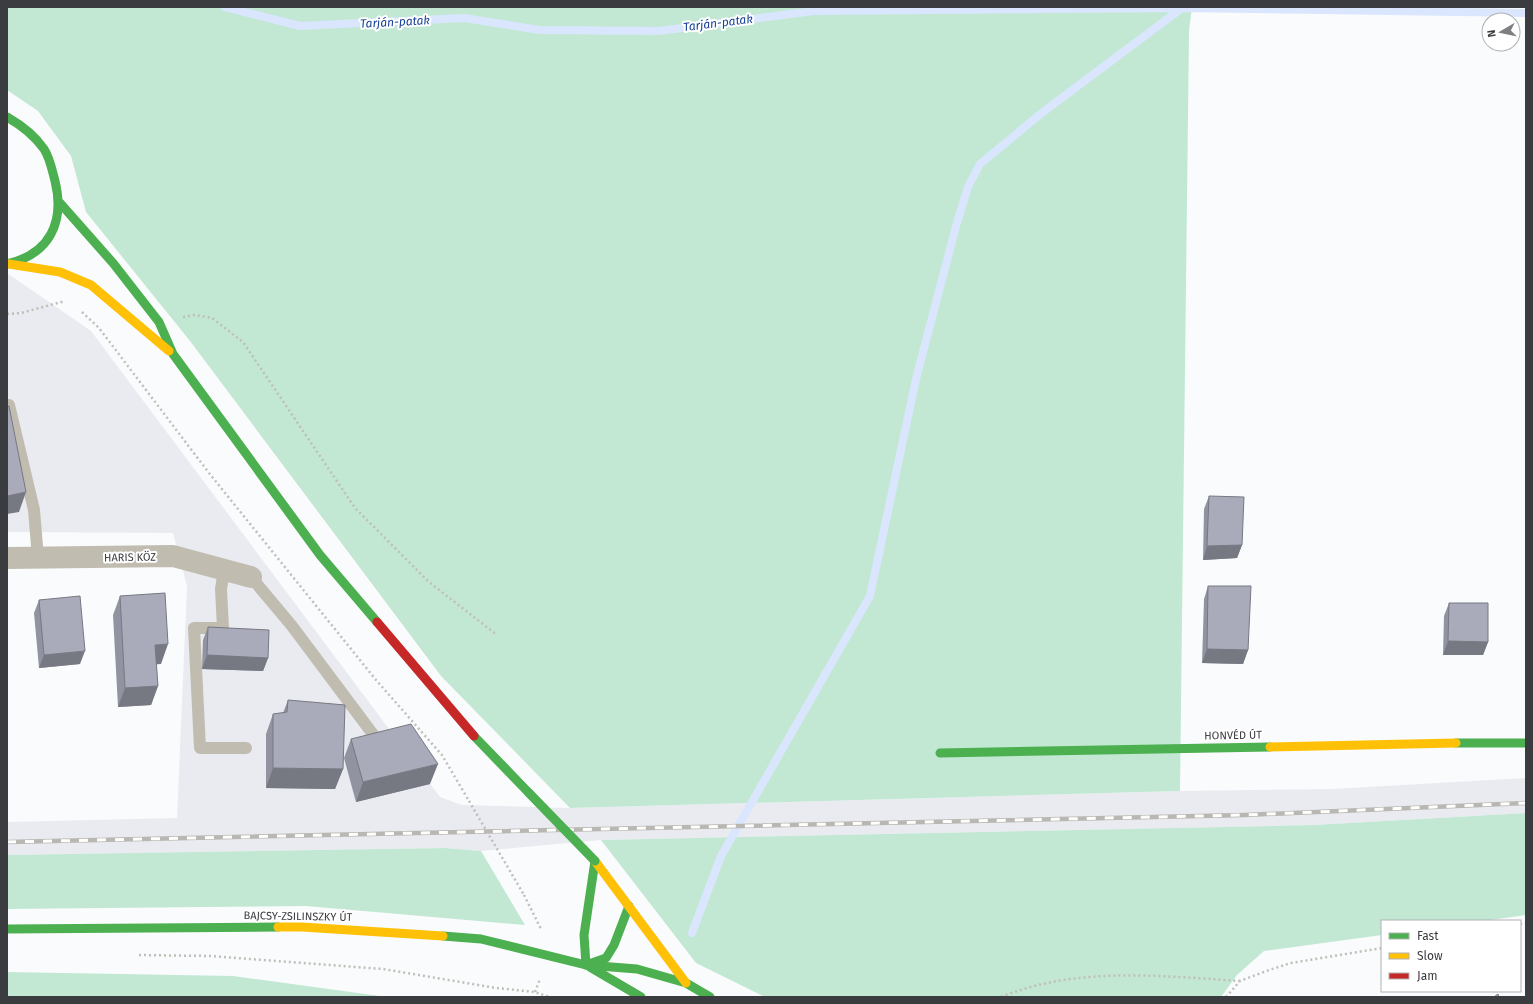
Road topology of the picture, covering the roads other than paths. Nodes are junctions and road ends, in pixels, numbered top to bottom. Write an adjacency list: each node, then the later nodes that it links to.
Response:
1 (7, 117): 2 (main road)
2 (60, 203): 3 (main road); 4 (main road)
3 (8, 264): 4 (main road)
4 (173, 354): 14 (main road, bridge)
5 (7, 406): 7 (lane)
6 (7, 558): 7 (street, HARIS KÖZ)
7 (38, 558): 8 (street, HARIS KÖZ)
8 (224, 570): 9 (street, HARIS KÖZ); 12 (lane)
9 (251, 577): 10 (lane)
10 (378, 741)
11 (1526, 742): 13 (main road, HONVÉD ÚT)
12 (246, 748)
13 (940, 753)
14 (595, 861): 15 (main road); 17 (main road)
15 (629, 906): 17 (main road); 18 (main road)
16 (7, 929): 17 (main road, BAJCSY-ZSILINSZKY ÚT)
17 (586, 965): 18 (main road); 19 (main road)
18 (686, 983): 20 (main road)
19 (641, 997)
20 (710, 997)

